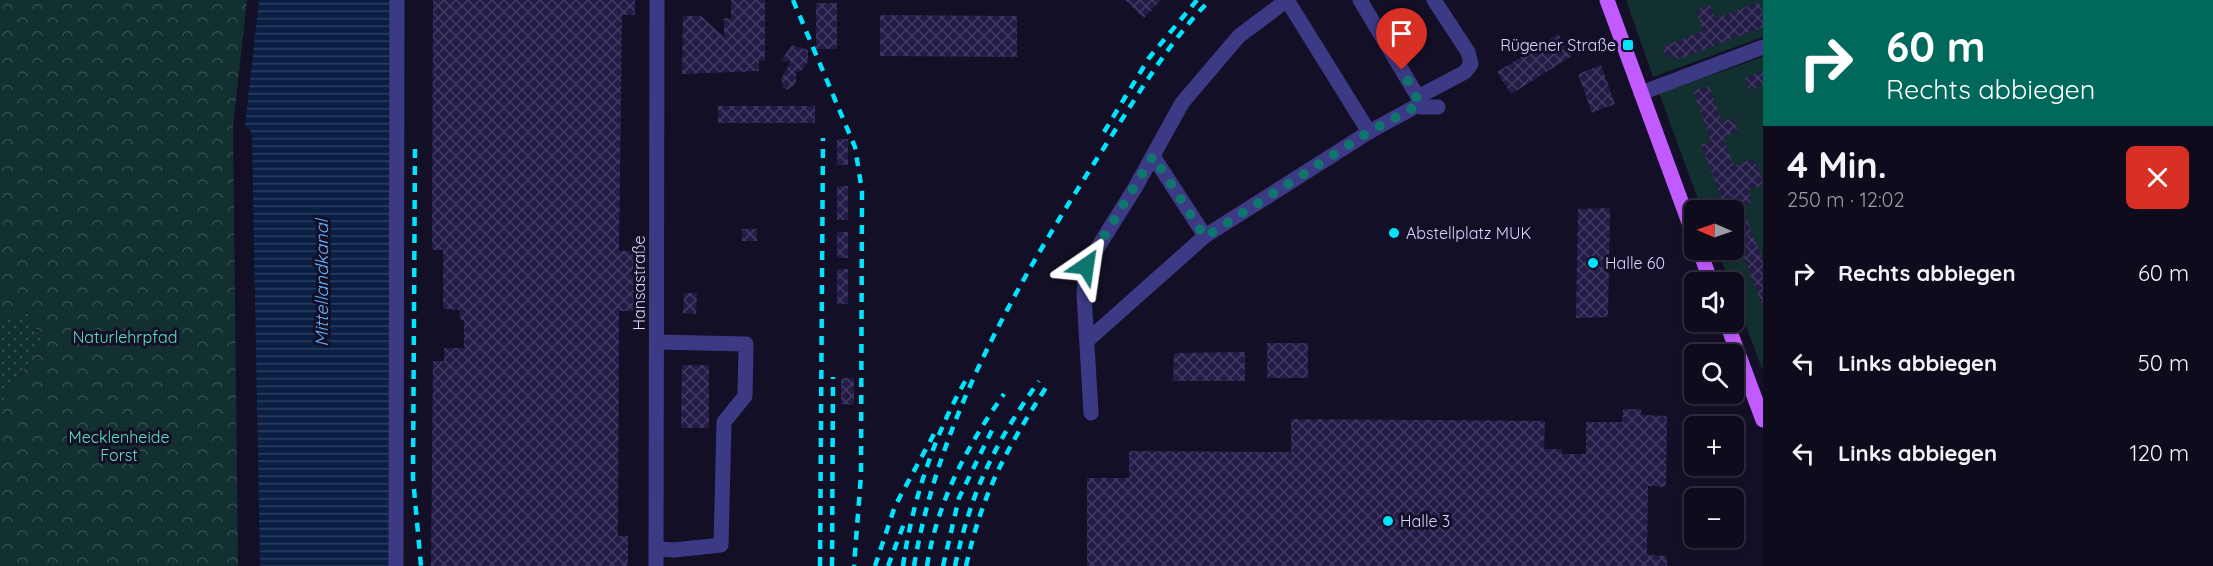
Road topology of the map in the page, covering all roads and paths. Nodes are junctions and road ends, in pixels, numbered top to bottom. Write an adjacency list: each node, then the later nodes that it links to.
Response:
1 (397, 0): 21 (street)
2 (657, 0): 17 (street, Hansastraße)
3 (1287, 0): 11 (street); 12 (street)
4 (1360, 0): 9 (street)
5 (1434, 0): 9 (street)
6 (1606, 0): 8 (main road)
7 (1763, 47): 8 (street)
8 (1641, 93): 13 (main road)
9 (1419, 101): 10 (street); 11 (street)
10 (1438, 107)
11 (1369, 132): 14 (street)
12 (1153, 156): 14 (street); 16 (street)
13 (1684, 209)
14 (1205, 237): 16 (street)
15 (1730, 332): 19 (main road)
16 (1088, 339): 18 (street)
17 (657, 342): 20 (street, Hansastraße); 20 (street)
18 (1091, 413)
19 (1763, 420)
20 (656, 549): 22 (street, Hansastraße)
21 (396, 566)
22 (656, 566)

